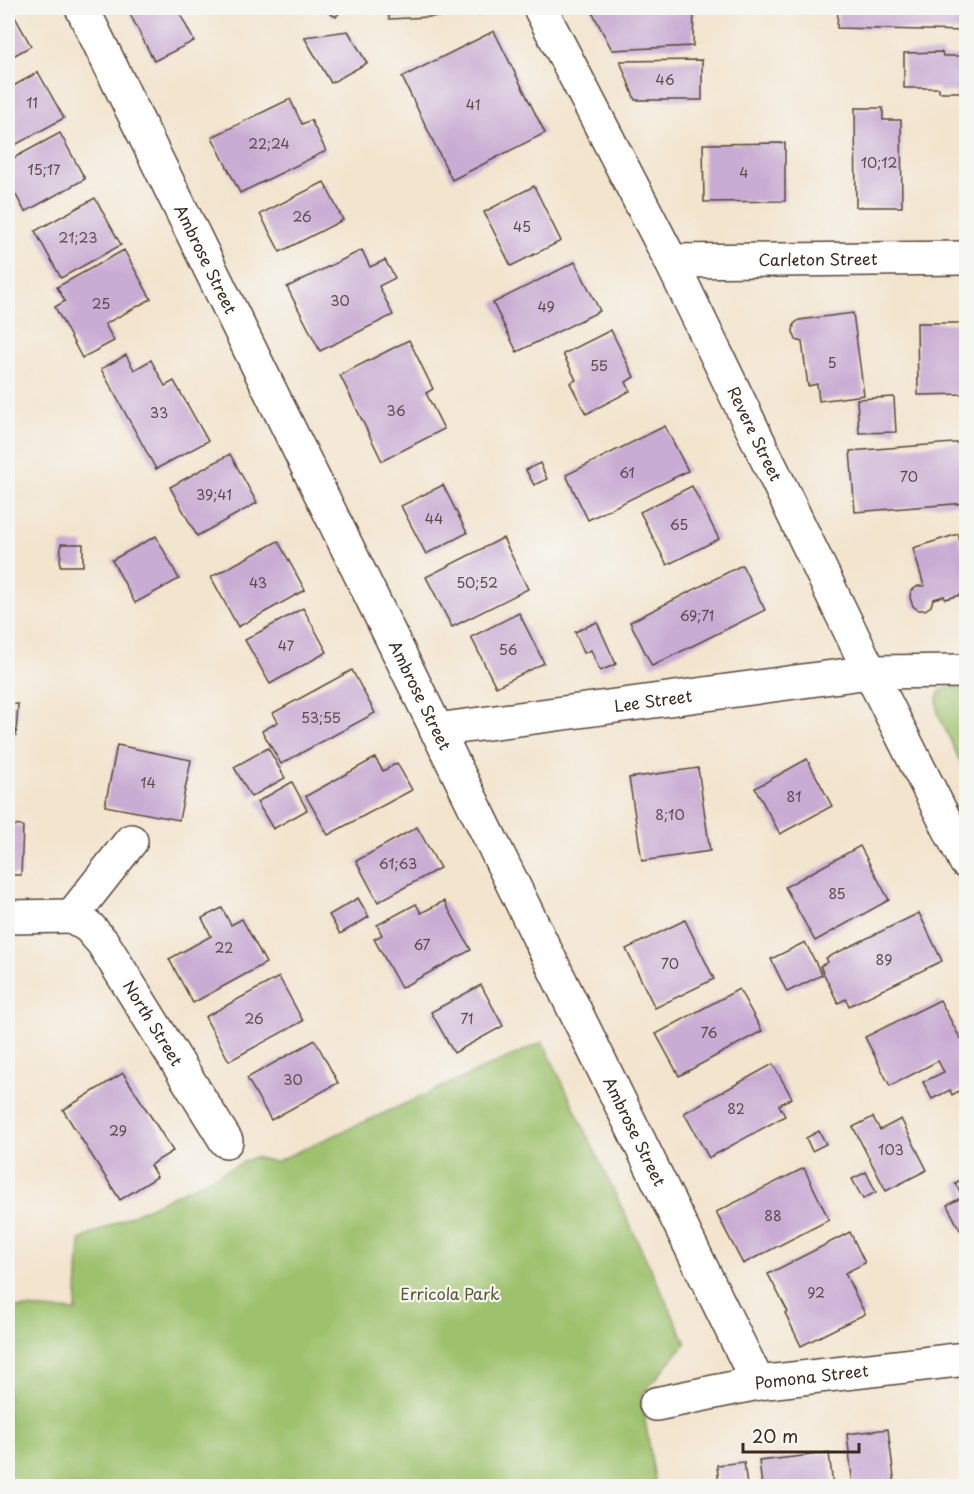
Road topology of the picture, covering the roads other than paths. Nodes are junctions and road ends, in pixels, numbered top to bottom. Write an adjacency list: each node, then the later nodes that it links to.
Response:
1 (82, 8): 7 (street, Ambrose Street)
2 (540, 8): 4 (street, Revere Street)
3 (966, 258): 4 (street, Carleton Street)
4 (671, 261): 6 (street, Revere Street)
5 (966, 671): 6 (street, Lee Street)
6 (870, 672): 7 (street, Lee Street); 9 (street, Revere Street)
7 (436, 730): 14 (street, Ambrose Street)
8 (131, 841): 10 (street)
9 (963, 847)
10 (72, 916): 11 (street); 12 (street, North Street)
11 (8, 917)
12 (226, 1141)
13 (966, 1359): 14 (street, Pomona Street)
14 (758, 1383): 15 (street, Pomona Street)
15 (656, 1404)

